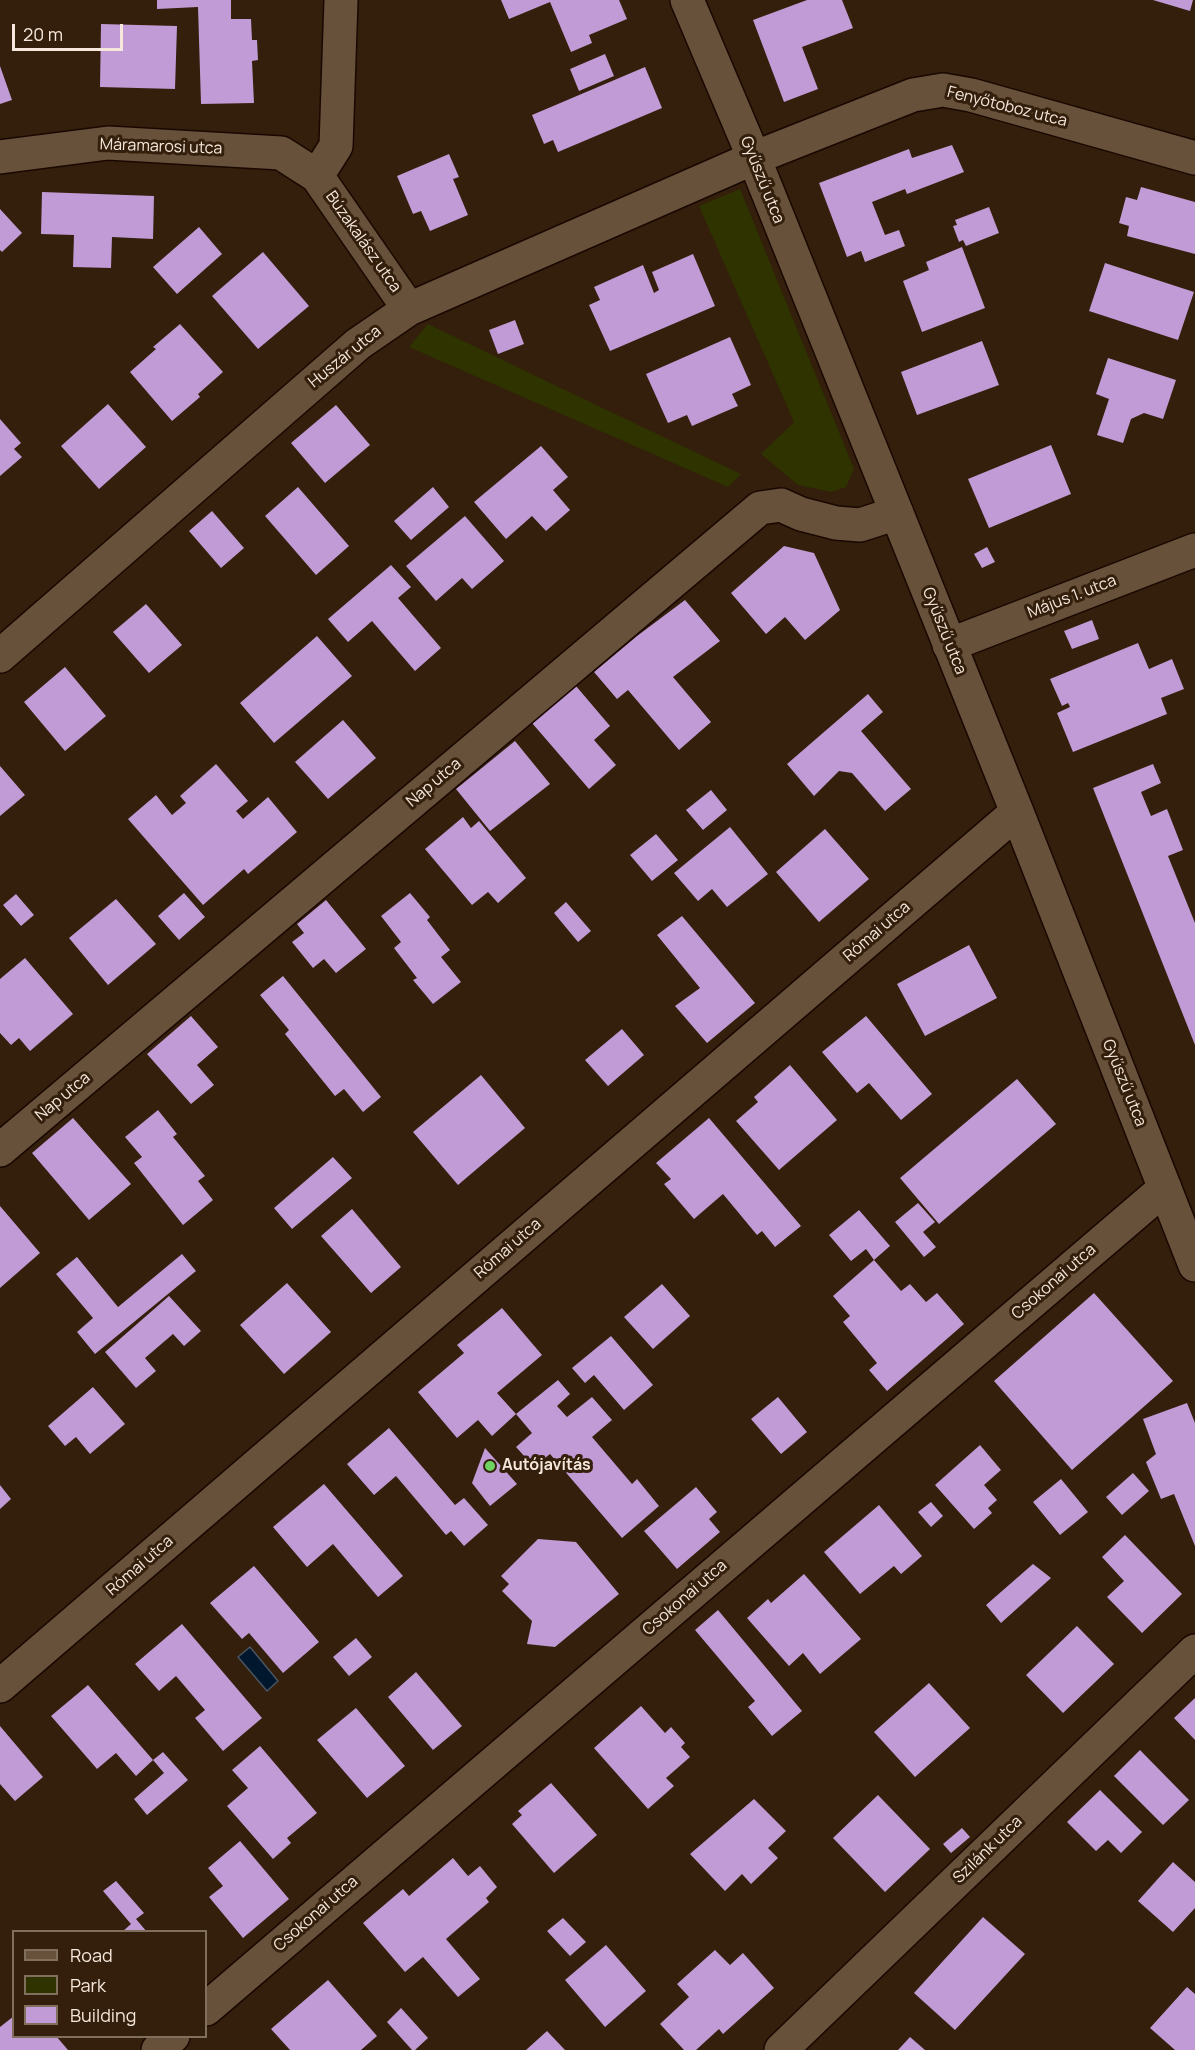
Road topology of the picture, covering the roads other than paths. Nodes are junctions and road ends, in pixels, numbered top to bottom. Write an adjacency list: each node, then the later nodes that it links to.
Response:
1 (341, 0): 6 (street, Búzakalász utca)
2 (687, 0): 4 (street, Gyűszű utca)
3 (0, 157): 6 (street, Máramarosi utca)
4 (754, 158): 5 (street, Fenyőtoboz utca); 7 (street, Huszár utca); 8 (street, Gyűszű utca)
5 (1195, 158)
6 (317, 176): 7 (street, Búzakalász utca)
7 (409, 309): 11 (street, Huszár utca)
8 (897, 513): 10 (street, Gyűszű utca); 13 (street, Nap utca)
9 (1195, 550): 10 (street, Május 1. utca)
10 (949, 645): 12 (street, Gyűszű utca)
11 (0, 656)
12 (1017, 812): 14 (street, Gyűszű utca); 17 (street, Római utca)
13 (0, 1150)
14 (1165, 1188): 15 (street, Gyűszű utca); 18 (street, Csokonai utca)
15 (1195, 1264)
16 (1195, 1651): 21 (street, Szilánk utca)
17 (0, 1686)
18 (207, 2008)
19 (173, 2038): 20 (street)
20 (158, 2050)
21 (781, 2050)

